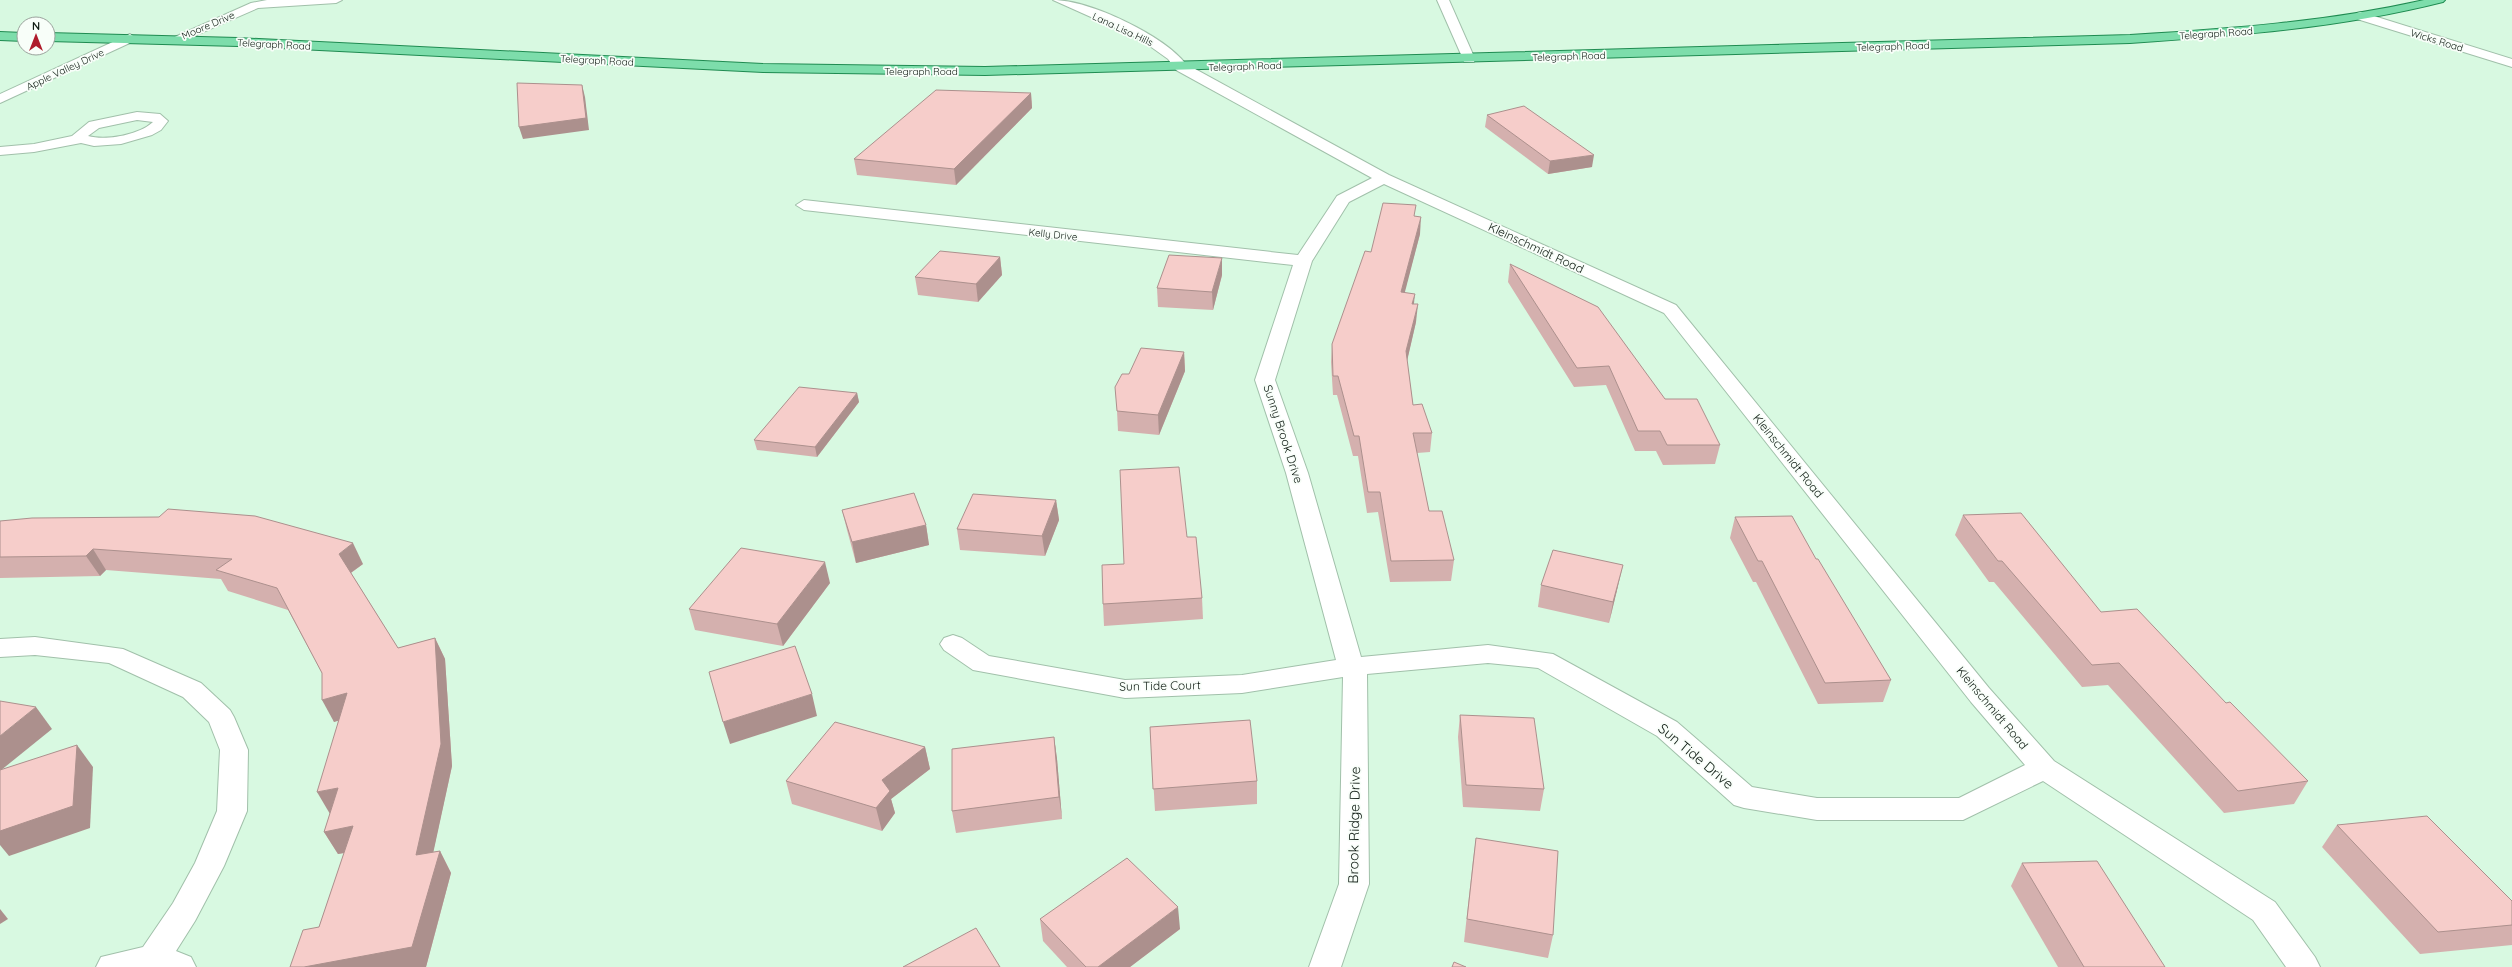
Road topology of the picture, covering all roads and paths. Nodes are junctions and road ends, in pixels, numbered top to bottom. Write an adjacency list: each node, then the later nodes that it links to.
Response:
1 (336, 0): 11 (street, Moore Drive)
2 (1059, 0): 15 (street, Lana Lisa Hills)
3 (1443, 0): 13 (street)
4 (2439, 0): 5 (main road, Telegraph Road)
5 (2361, 16): 13 (main road, Telegraph Road); 14 (street, Wicks Road)
6 (0, 36): 7 (main road)
7 (16, 37)
8 (56, 37): 9 (main road, Telegraph Road)
9 (100, 38): 10 (main road, Telegraph Road); 12 (street, Apple Valley Drive)
10 (130, 38): 11 (main road, Telegraph Road); 16 (street, Apple Valley Drive)
11 (174, 40): 15 (main road, Telegraph Road)
12 (72, 51)
13 (1469, 59): 15 (main road, Telegraph Road)
14 (2512, 63)
15 (1181, 67): 19 (street, Kleinschmidt Road)
16 (0, 99)
17 (81, 138): 18 (street)
18 (0, 151)
19 (1384, 178): 21 (street, Sunny Brook Drive); 25 (street, Kleinschmidt Road)
20 (804, 205): 21 (street, Kelly Drive)
21 (1303, 261): 24 (street, Sunny Brook Drive)
22 (953, 644): 24 (street, Sun Tide Court)
23 (0, 648): 26 (street)
24 (1353, 672): 25 (street, Sun Tide Drive); 28 (street, Brook Ridge Drive)
25 (2044, 768): 29 (street, Kleinschmidt Road)
26 (166, 964): 27 (street)
27 (112, 967)
28 (1325, 967)
29 (2304, 967)

